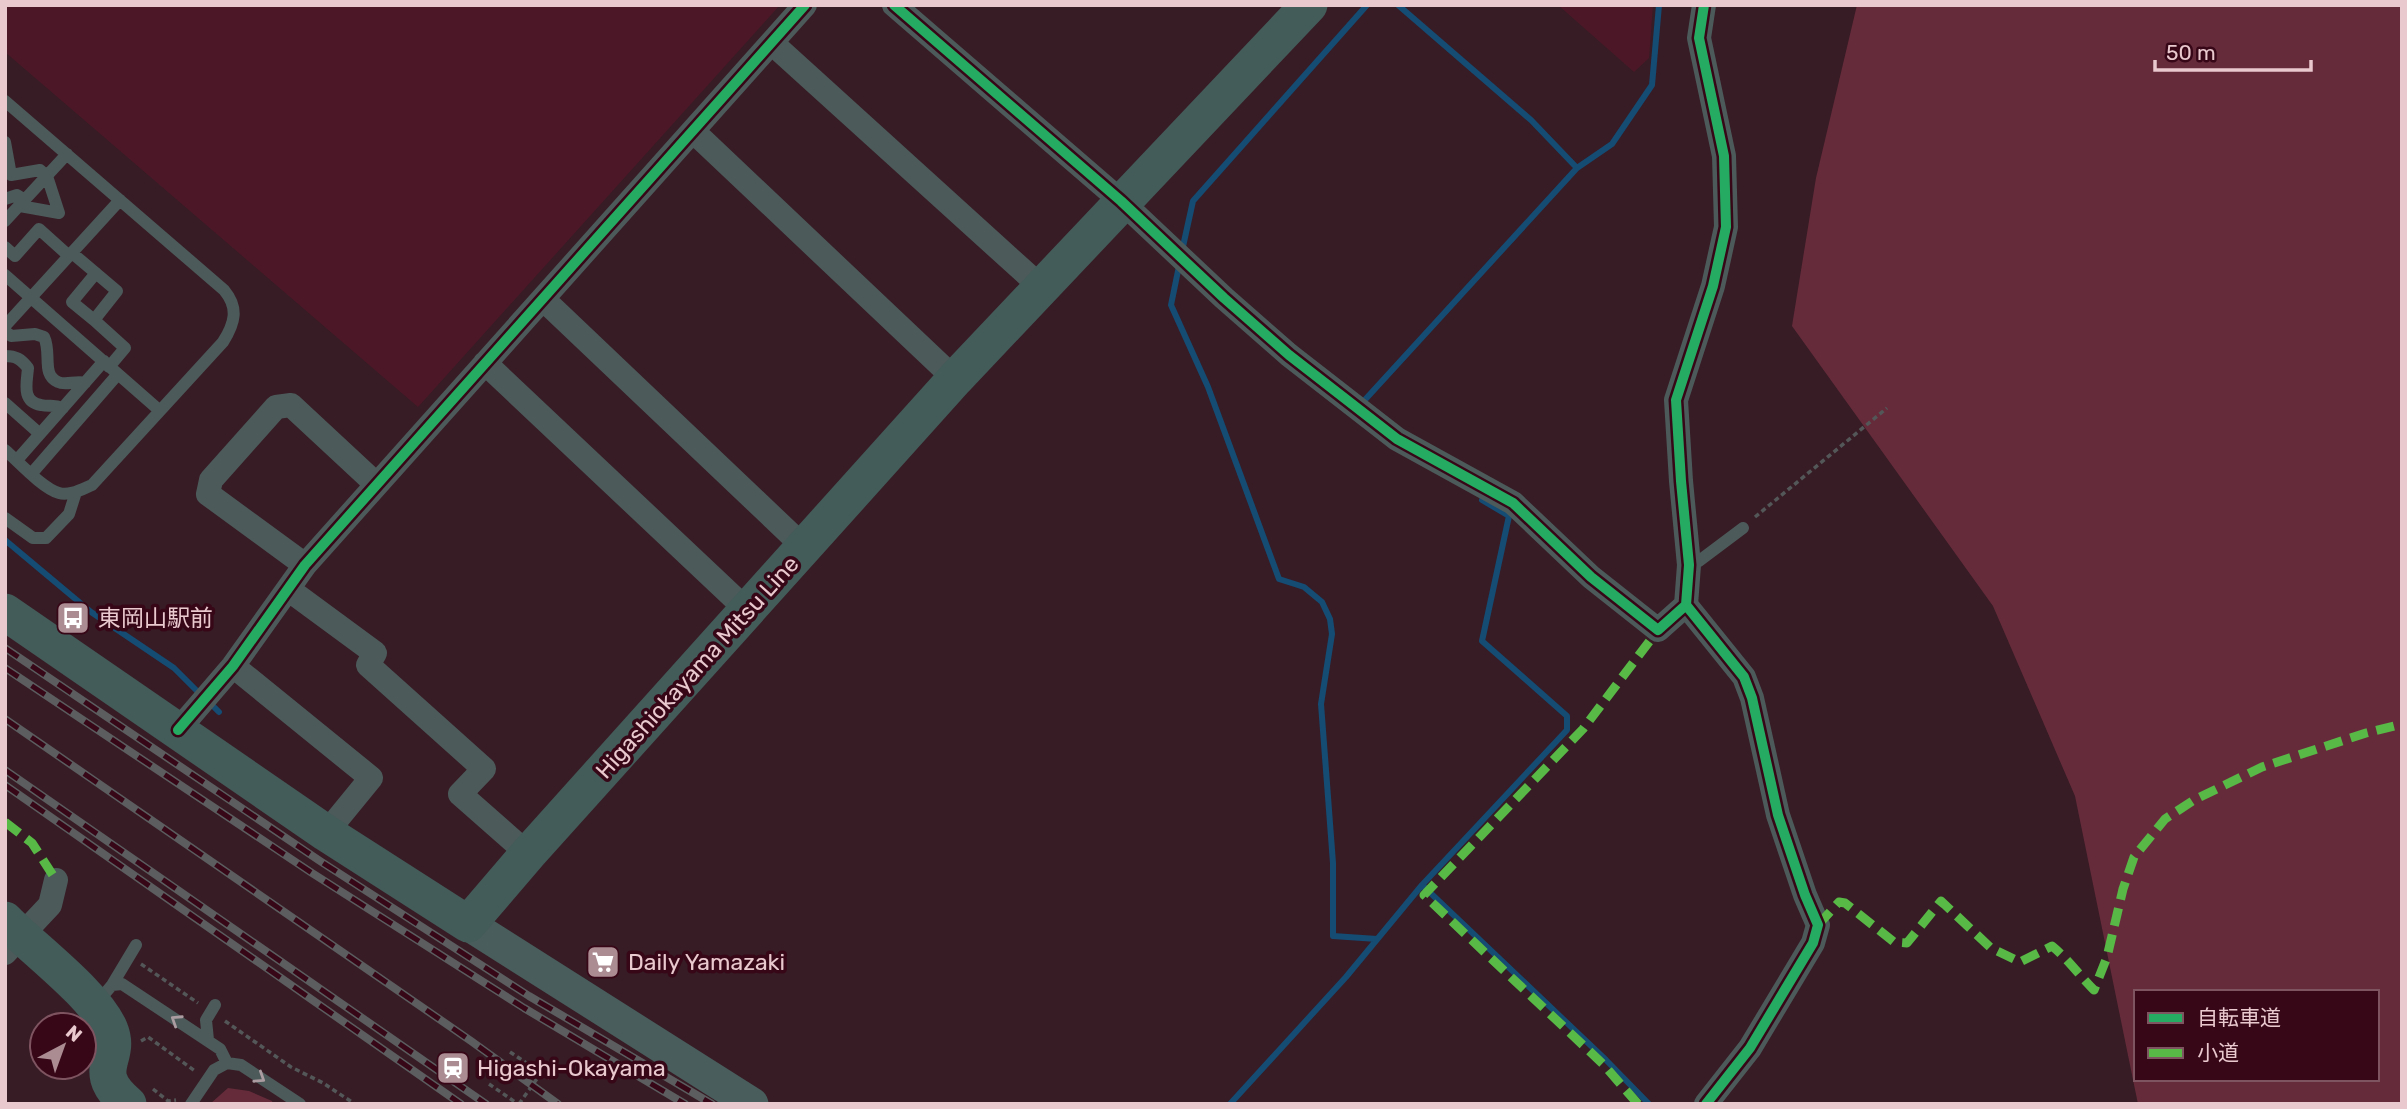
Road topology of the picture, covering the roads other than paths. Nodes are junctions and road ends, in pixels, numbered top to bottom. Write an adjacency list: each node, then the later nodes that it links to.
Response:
1 (805, 5): 5 (street)
2 (894, 5): 13 (street)
3 (1309, 5): 13 (main road, Higashiokayama Mitsu Line)
4 (1704, 5): 43 (street)
5 (773, 44): 7 (street); 20 (street)
6 (5, 101): 9 (lane)
7 (694, 132): 22 (street); 28 (street)
8 (5, 142): 10 (lane)
9 (67, 154): 10 (lane); 12 (lane)
10 (47, 176): 14 (lane); 14 (lane)
11 (5, 199): 14 (lane)
12 (120, 200): 17 (lane); 32 (lane)
13 (1121, 201): 20 (main road, Higashiokayama Mitsu Line); 45 (street)
14 (22, 203): 15 (lane)
15 (5, 222)
16 (5, 247): 17 (lane)
17 (71, 254): 18 (lane); 21 (lane)
18 (96, 273): 23 (lane); 23 (lane)
19 (5, 275): 21 (lane)
20 (1041, 287): 28 (main road, Higashiokayama Mitsu Line)
21 (31, 298): 24 (lane); 27 (lane)
22 (543, 299): 26 (street); 41 (street)
23 (94, 320): 27 (lane)
24 (5, 329): 29 (lane)
25 (5, 356): 31 (lane)
26 (485, 363): 37 (street); 46 (street)
27 (110, 367): 29 (lane); 32 (lane); 36 (lane)
28 (955, 379): 41 (main road, Higashiokayama Mitsu Line)
29 (85, 383): 31 (lane)
30 (5, 403): 33 (lane)
31 (63, 408): 33 (lane)
32 (159, 410): 38 (lane)
33 (40, 434): 35 (lane)
34 (5, 450): 35 (lane)
35 (17, 460): 36 (lane)
36 (32, 473): 38 (lane)
37 (376, 484): 42 (street); 42 (street)
38 (76, 492): 39 (lane)
39 (5, 518)
40 (1743, 528): 43 (lane)
41 (805, 548): 46 (main road, Higashiokayama Mitsu Line)
42 (305, 565): 44 (street)
43 (1689, 565): 45 (street)
44 (288, 589): 48 (street); 51 (street)
45 (1686, 605): 64 (street)
46 (748, 611): 51 (main road, Higashiokayama Mitsu Line)
47 (5, 612): 49 (main road)
48 (233, 666): 49 (street); 50 (street)
49 (178, 730): 50 (main road)
50 (326, 833): 53 (main road)
51 (528, 854): 53 (main road, Higashiokayama Mitsu Line)
52 (56, 880): 54 (street)
53 (468, 924): 63 (street)
54 (10, 937): 56 (main road)
55 (135, 945): 56 (lane)
56 (103, 996): 58 (lane, one-way to 56); 60 (main road)
57 (212, 1008): 58 (lane)
58 (210, 1042): 59 (lane)
59 (227, 1063): 61 (lane, one-way to 61); 62 (lane)
60 (139, 1095)
61 (297, 1103)
62 (191, 1104)
63 (752, 1104)
64 (1706, 1104)

